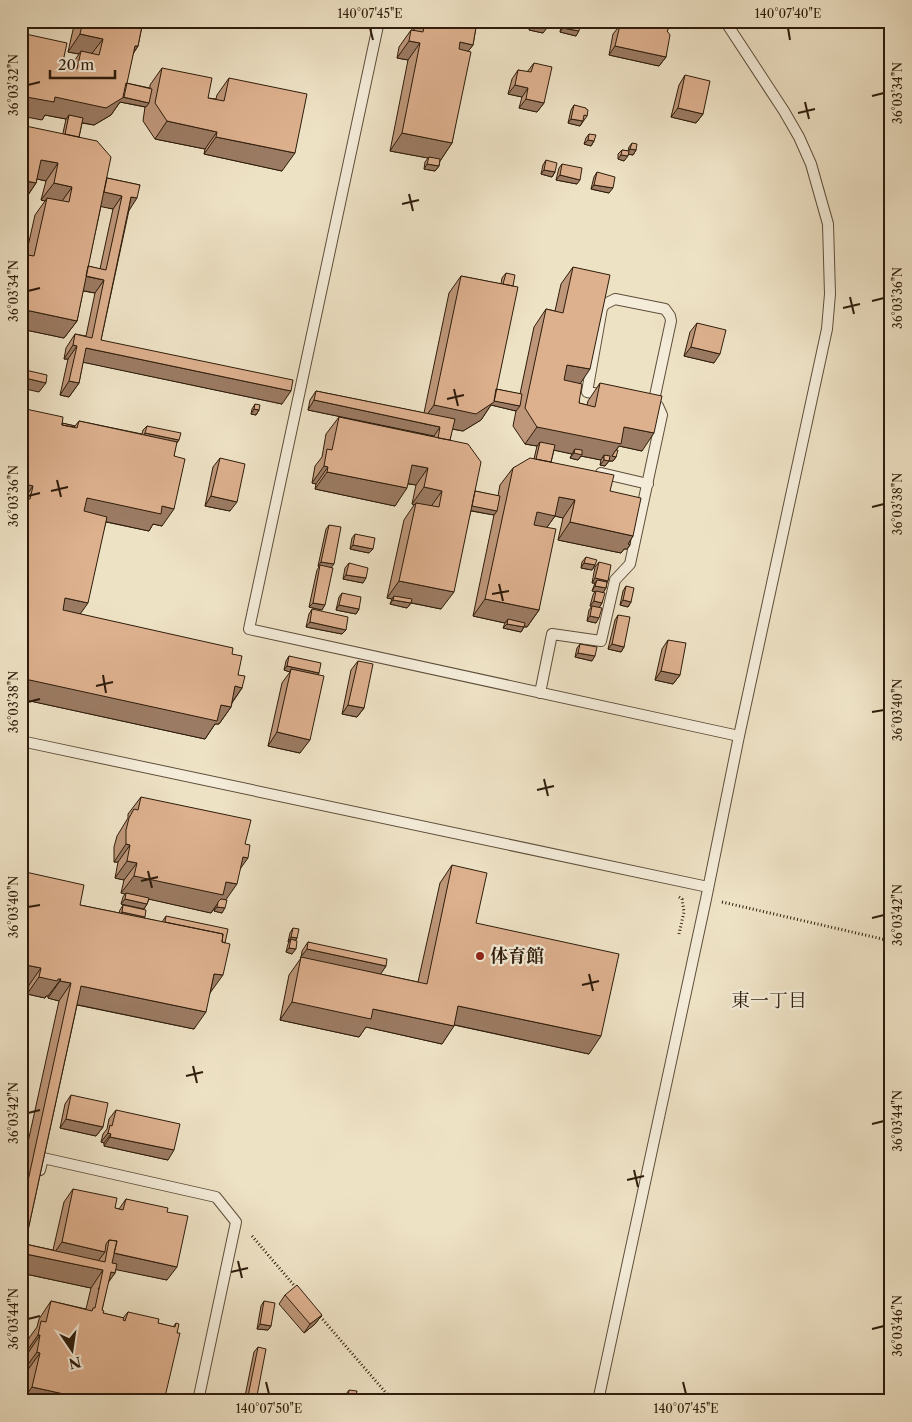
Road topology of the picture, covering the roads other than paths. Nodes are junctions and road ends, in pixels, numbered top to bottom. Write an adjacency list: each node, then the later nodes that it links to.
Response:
1 (379, 21): 8 (lane)
2 (725, 21): 9 (lane)
3 (616, 397): 5 (lane)
4 (634, 401): 5 (lane)
5 (653, 405): 7 (lane)
6 (594, 472): 7 (lane)
7 (648, 484): 8 (lane)
8 (540, 693): 9 (lane)
9 (739, 736): 11 (lane)
10 (21, 741): 11 (lane)
11 (708, 887): 14 (lane)
12 (39, 1176): 13 (lane)
13 (198, 1401)
14 (598, 1401)

